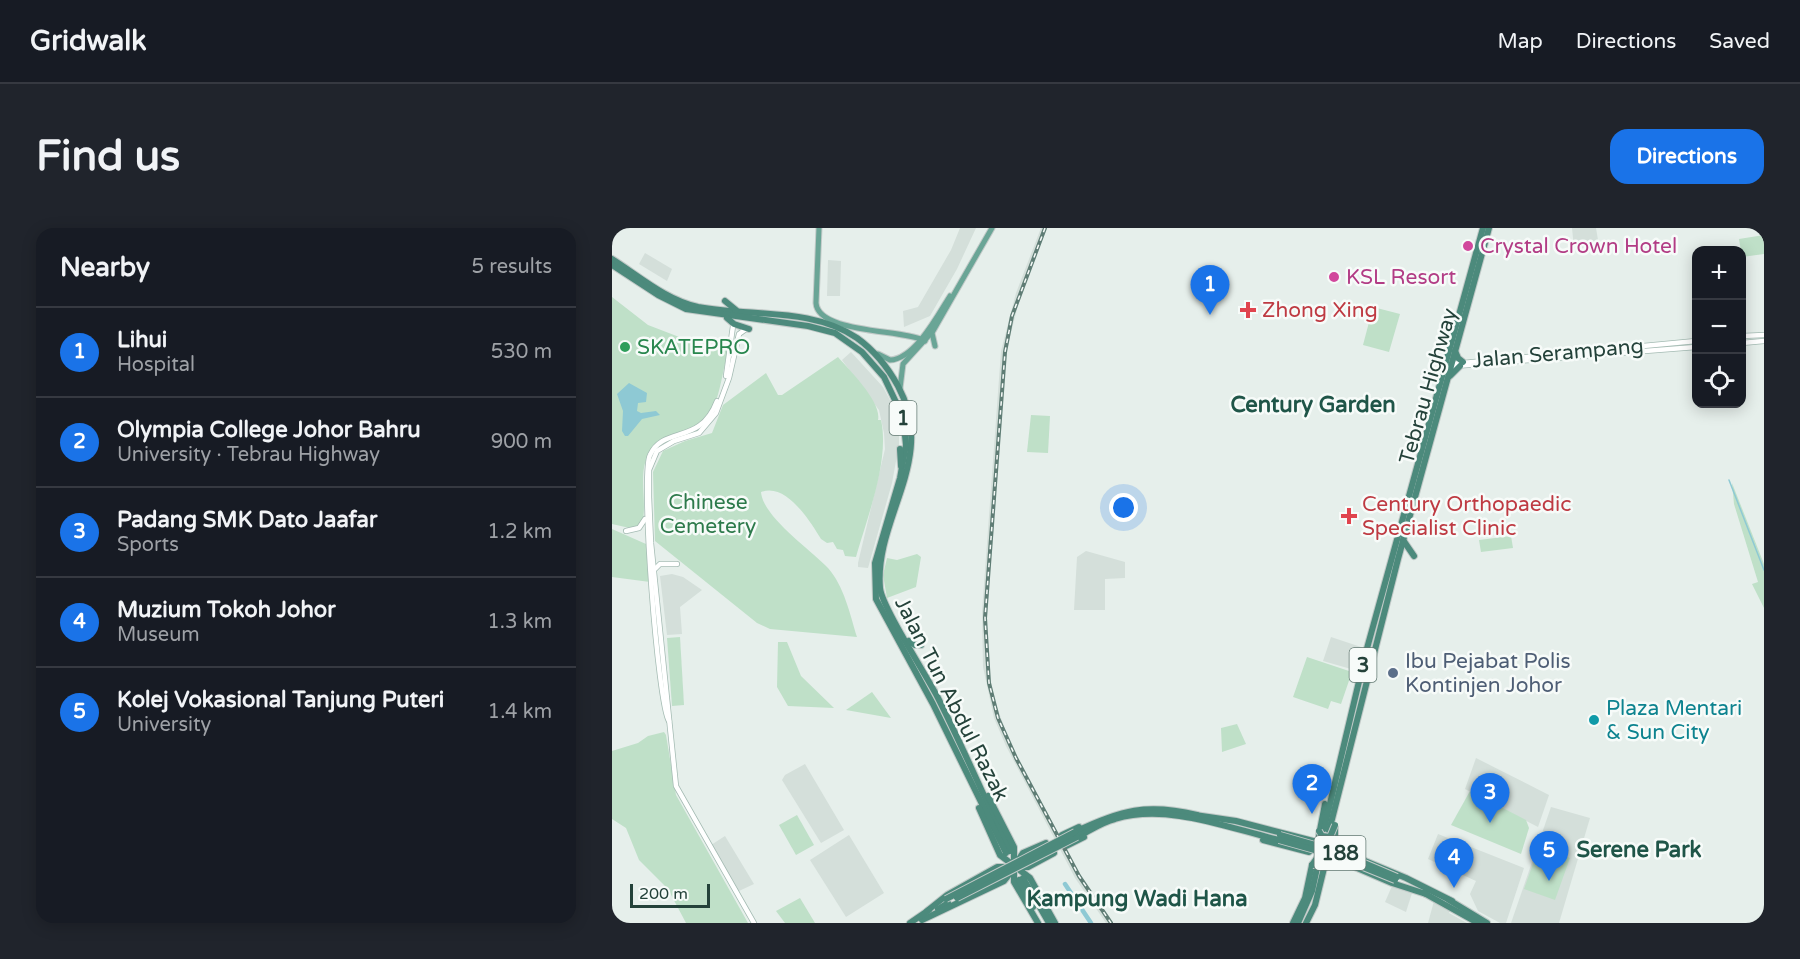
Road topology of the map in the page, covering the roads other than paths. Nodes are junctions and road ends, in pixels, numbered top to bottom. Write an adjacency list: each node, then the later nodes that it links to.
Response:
1 (819, 228): 14 (main road)
2 (990, 228): 12 (main road)
3 (1483, 228): 11 (highway, Tebrau Highway / 3)
4 (1489, 228): 25 (highway, Tebrau Highway / 3)
5 (612, 259): 8 (highway, Jalan Tun Abdul Razak / 1)
6 (612, 265): 9 (highway, Jalan Tun Abdul Razak / 1)
7 (725, 301): 8 (highway)
8 (736, 307): 26 (highway, Jalan Tun Abdul Razak / 1)
9 (715, 315): 10 (highway); 33 (highway, Jalan Tun Abdul Razak / 1)
10 (734, 325): 13 (highway); 36 (main road)
11 (1455, 327): 27 (highway); 32 (highway, Tebrau Highway / 3)
12 (932, 328): 14 (main road); 17 (main road); 21 (main road)
13 (748, 329): 42 (main road)
14 (907, 335): 17 (main road); 24 (main road)
15 (1764, 335): 16 (main road)
16 (1746, 336)
17 (922, 341): 24 (main road); 31 (main road)
18 (1764, 341): 20 (main road)
19 (1692, 342): 22 (main road, Jalan Serampang)
20 (1746, 343)
21 (935, 346)
22 (1660, 347): 23 (main road, Jalan Serampang); 28 (main road, Jalan Serampang)
23 (1692, 348)
24 (910, 350): 26 (main road)
25 (1455, 350): 27 (highway, Tebrau Highway / 3); 28 (highway)
26 (874, 352): 31 (highway, Jalan Tun Abdul Razak / 1)
27 (1451, 364): 28 (main road, Jalan Serampang); 29 (highway, Tebrau Highway / 3); 32 (highway)
28 (1462, 364): 29 (highway)
29 (1447, 380): 38 (highway, Tebrau Highway / 3)
30 (887, 390): 33 (highway)
31 (900, 390): 45 (highway, Jalan Tun Abdul Razak / 1)
32 (1436, 395): 38 (highway, Tebrau Highway / 3)
33 (903, 417): 35 (highway, Jalan Tun Abdul Razak / 1)
34 (900, 449): 35 (highway)
35 (900, 478): 48 (highway, Jalan Tun Abdul Razak / 1)
36 (646, 518): 37 (main road); 49 (main road)
37 (626, 531)
38 (1401, 538): 39 (highway); 40 (highway); 44 (highway, Tebrau Highway / 3); 51 (highway, Tebrau Highway / 3)
39 (1391, 541)
40 (1413, 556)
41 (676, 564): 42 (main road)
42 (654, 571): 49 (main road)
43 (1369, 614): 44 (highway)
44 (1374, 625): 50 (highway, Tebrau Highway / 3)
45 (904, 637): 46 (highway); 47 (highway, Jalan Tun Abdul Razak / 1)
46 (921, 645)
47 (913, 651): 48 (highway); 65 (highway, Jalan Tun Abdul Razak / 1)
48 (917, 677): 65 (highway, Jalan Tun Abdul Razak / 1)
49 (669, 721): 81 (main road)
50 (1341, 748): 56 (highway); 58 (highway, Tebrau Highway / 3)
51 (1347, 758): 57 (highway); 58 (highway, Tebrau Highway / 3)
52 (1177, 813): 53 (highway, 188); 54 (highway, 188); 55 (highway, 188)
53 (1110, 815): 59 (highway, 188); 64 (highway, bridge)
54 (1128, 816): 59 (highway, 188); 69 (highway, bridge)
55 (1195, 817): 60 (highway, bridge); 62 (highway); 73 (highway, 188, bridge)
56 (1321, 822): 58 (highway); 60 (highway)
57 (1335, 825): 58 (highway, bridge); 63 (highway); 67 (highway, bridge)
58 (1324, 831): 67 (highway, bridge)
59 (1076, 834): 77 (highway, 188, bridge)
60 (1297, 836): 61 (highway, bridge)
61 (1313, 841): 66 (highway, bridge); 67 (highway, bridge)
62 (1289, 847): 66 (highway, bridge); 72 (highway)
63 (1343, 850): 67 (highway, bridge); 78 (highway)
64 (1027, 851): 65 (highway); 70 (highway)
65 (1007, 852): 70 (highway); 70 (highway); 71 (highway)
66 (1309, 852): 67 (highway, bridge)
67 (1324, 854): 68 (highway, bridge); 68 (highway); 72 (highway); 87 (highway); 87 (highway)
68 (1340, 862): 76 (highway)
69 (1033, 865): 70 (highway); 75 (highway)
70 (1014, 866): 71 (highway); 74 (highway); 75 (highway); 75 (highway)
71 (997, 867): 79 (highway)
72 (1310, 875): 86 (highway)
73 (1397, 879): 76 (highway, 188); 78 (highway, 188)
74 (1004, 880): 75 (highway); 80 (highway)
75 (1022, 880): 83 (highway); 84 (highway); 85 (highway)
76 (1426, 894): 88 (highway, 188)
77 (947, 901): 79 (highway, 188); 80 (highway, 188)
78 (1452, 902): 89 (highway, 188)
79 (927, 911): 82 (highway, 188)
80 (920, 922)
81 (754, 923)
82 (910, 923)
83 (1040, 923)
84 (1049, 923)
85 (1055, 923)
86 (1293, 923)
87 (1302, 923)
88 (1478, 923)
89 (1487, 923)

